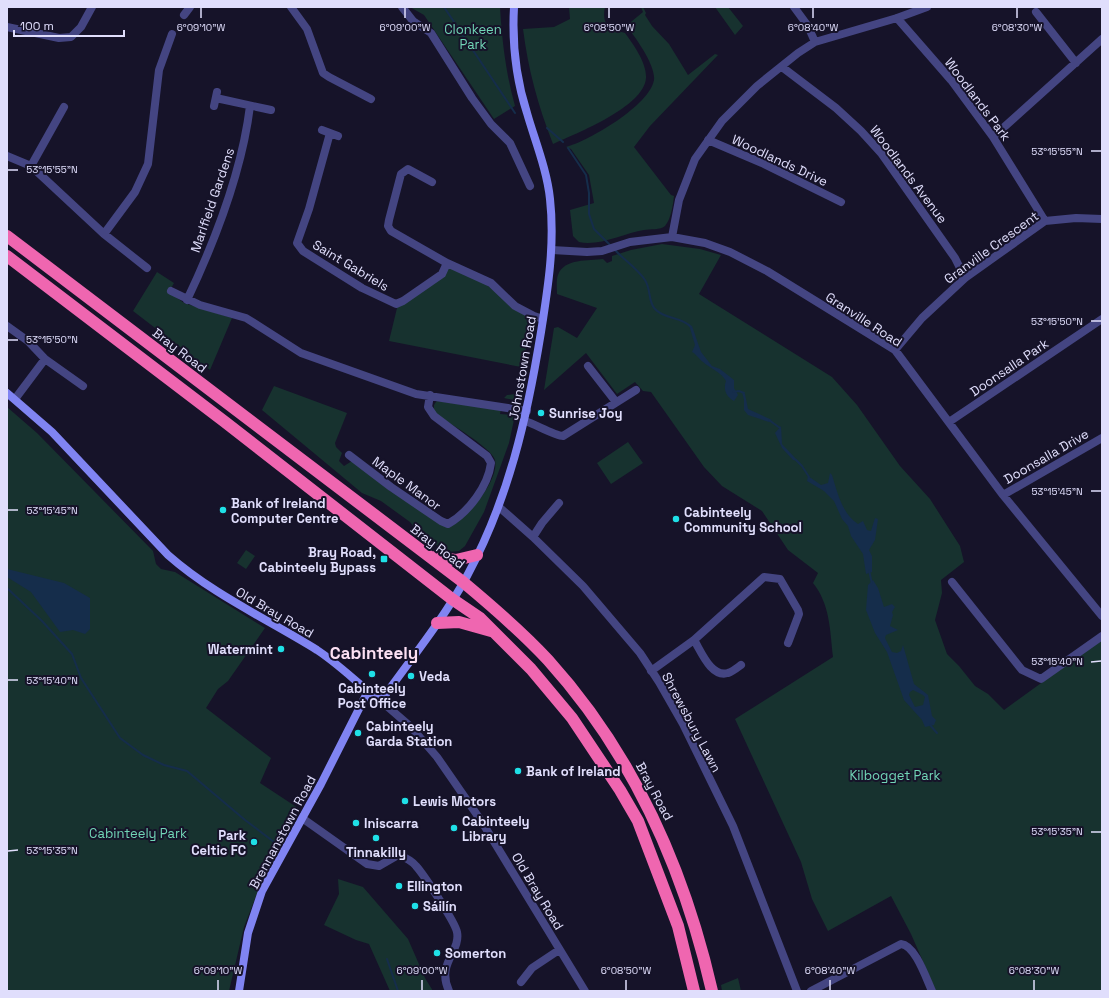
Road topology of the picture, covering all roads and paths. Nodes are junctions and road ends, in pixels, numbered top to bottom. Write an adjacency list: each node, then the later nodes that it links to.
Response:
1 (92, 7): 11 (street)
2 (190, 7): 9 (street)
3 (291, 7): 18 (street)
4 (402, 7): 28 (street)
5 (514, 7): 35 (street, Johnstown Road)
6 (794, 7): 14 (street)
7 (927, 7): 10 (street)
8 (1036, 12): 15 (street)
9 (184, 15)
10 (897, 18): 14 (street); 23 (street, Woodlands Park)
11 (7, 27)
12 (172, 34): 32 (street)
13 (1102, 39): 15 (street)
14 (815, 42): 16 (street)
15 (1076, 63): 23 (street)
16 (782, 67): 24 (street); 39 (street, Woodlands Avenue)
17 (216, 99): 19 (street)
18 (371, 99)
19 (250, 106): 21 (street); 41 (street, Marlfield Gardens)
20 (64, 107): 26 (street)
21 (271, 110)
22 (338, 136): 37 (street, Saint Gabriels)
23 (993, 137): 31 (street, Woodlands Park)
24 (708, 140): 29 (street, Woodlands Drive); 34 (street)
25 (7, 156): 26 (street)
26 (31, 166): 32 (street)
27 (432, 182): 37 (street)
28 (530, 186)
29 (841, 202)
30 (1102, 219): 31 (street, Granville Crescent)
31 (1045, 221): 39 (street, Granville Crescent)
32 (104, 234): 38 (street)
33 (7, 236): 64 (highway, Bray Road)
34 (672, 237): 35 (street, Granville Road); 45 (street, Granville Road)
35 (552, 250): 43 (street, Johnstown Road)
36 (7, 256): 67 (highway)
37 (447, 263): 43 (street)
38 (147, 268)
39 (965, 278): 45 (street, Granville Crescent)
40 (171, 291): 41 (street)
41 (187, 300): 51 (street)
42 (1102, 318): 56 (street, Doonsalla Park)
43 (543, 319): 54 (street, Johnstown Road)
44 (7, 326): 46 (street)
45 (895, 350): 56 (street, Granville Road)
46 (45, 359): 48 (street); 52 (street)
47 (588, 366): 53 (street)
48 (82, 386)
49 (636, 390): 53 (street)
50 (7, 393): 52 (street, Old Bray Road)
51 (430, 395): 54 (street); 58 (street, Maple Manor)
52 (15, 399): 76 (street, Old Bray Road)
53 (616, 402): 55 (street)
54 (527, 411): 55 (street, Johnstown Road)
55 (525, 421): 61 (street, Johnstown Road)
56 (949, 422): 59 (street, Granville Road)
57 (1102, 438): 59 (street, Doonsalla Drive)
58 (349, 455)
59 (1003, 495): 68 (street, Granville Road)
60 (559, 503): 62 (street)
61 (499, 507): 62 (street, Shrewsbury Lawn); 63 (street, Johnstown Road)
62 (534, 537): 75 (street, Shrewsbury Lawn)
63 (477, 555): 64 (highway); 65 (street, Johnstown Road)
64 (430, 557): 65 (highway, Bray Road)
65 (463, 582): 67 (street, Johnstown Road); 85 (highway, Bray Road)
66 (952, 582): 71 (street)
67 (452, 599): 69 (street, Johnstown Road); 70 (highway)
68 (1102, 616)
69 (437, 623): 70 (highway); 77 (street, Johnstown Road)
70 (494, 632): 84 (highway)
71 (1102, 636)
72 (694, 640): 73 (street); 74 (street); 75 (street)
73 (788, 643)
74 (741, 665)
75 (651, 671): 86 (street, Shrewsbury Lawn)
76 (368, 691): 77 (street, Old Bray Road); 78 (street, Brennanstown Road)
77 (381, 701): 79 (street, Old Bray Road)
78 (302, 818): 82 (street, Brennanstown Road); 83 (street)
79 (559, 950): 80 (street); 81 (street, Old Bray Road)
80 (521, 982)
81 (583, 990)
82 (239, 991)
83 (449, 991)
84 (694, 991)
85 (712, 991)
86 (797, 991)
87 (811, 991): 88 (street)
88 (932, 991)

